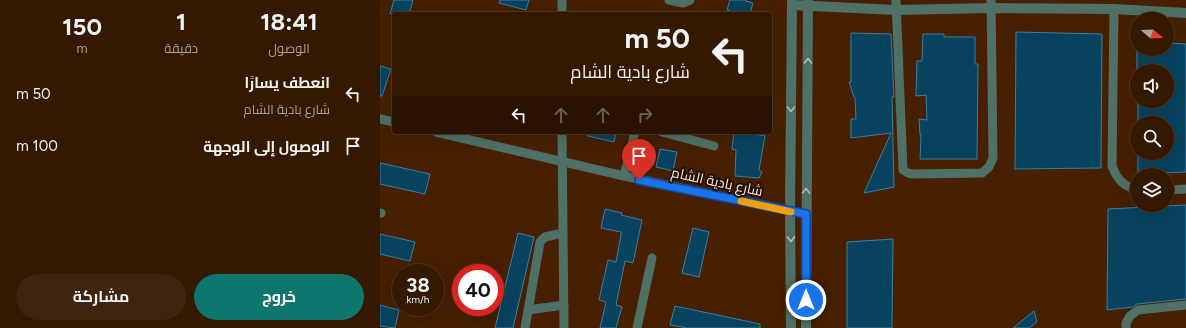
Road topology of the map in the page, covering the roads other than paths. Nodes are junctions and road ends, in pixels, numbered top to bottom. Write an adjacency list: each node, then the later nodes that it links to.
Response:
1 (562, 0): 9 (street)
2 (669, 0): 3 (street)
3 (690, 0)
4 (792, 2): 5 (street); 23 (street, one-way to 23)
5 (808, 3): 7 (street); 24 (street, one-way to 5)
6 (991, 4): 7 (street); 7 (street); 8 (street)
7 (896, 5)
8 (1114, 9): 10 (street); 20 (street)
9 (562, 12)
10 (1186, 12)
11 (380, 119): 12 (street)
12 (392, 122)
13 (444, 134): 18 (street, شارع بادية الشام)
14 (562, 134): 18 (street)
15 (634, 134): 19 (street)
16 (669, 134): 17 (street)
17 (714, 146)
18 (562, 162): 19 (street, شارع بادية الشام); 25 (street)
19 (624, 176): 23 (street, شارع بادية الشام)
20 (1130, 187)
21 (1186, 188): 22 (street)
22 (1174, 189)
23 (790, 212): 24 (street, شارع بادية الشام); 33 (street, one-way to 33)
24 (806, 214): 34 (street)
25 (563, 233): 27 (street); 29 (street)
26 (652, 258): 32 (street)
27 (564, 305): 29 (street); 31 (street)
28 (1186, 305): 35 (street)
29 (528, 310): 30 (street)
30 (525, 328)
31 (564, 328)
32 (637, 328)
33 (792, 328)
34 (806, 328)
35 (1126, 328)

